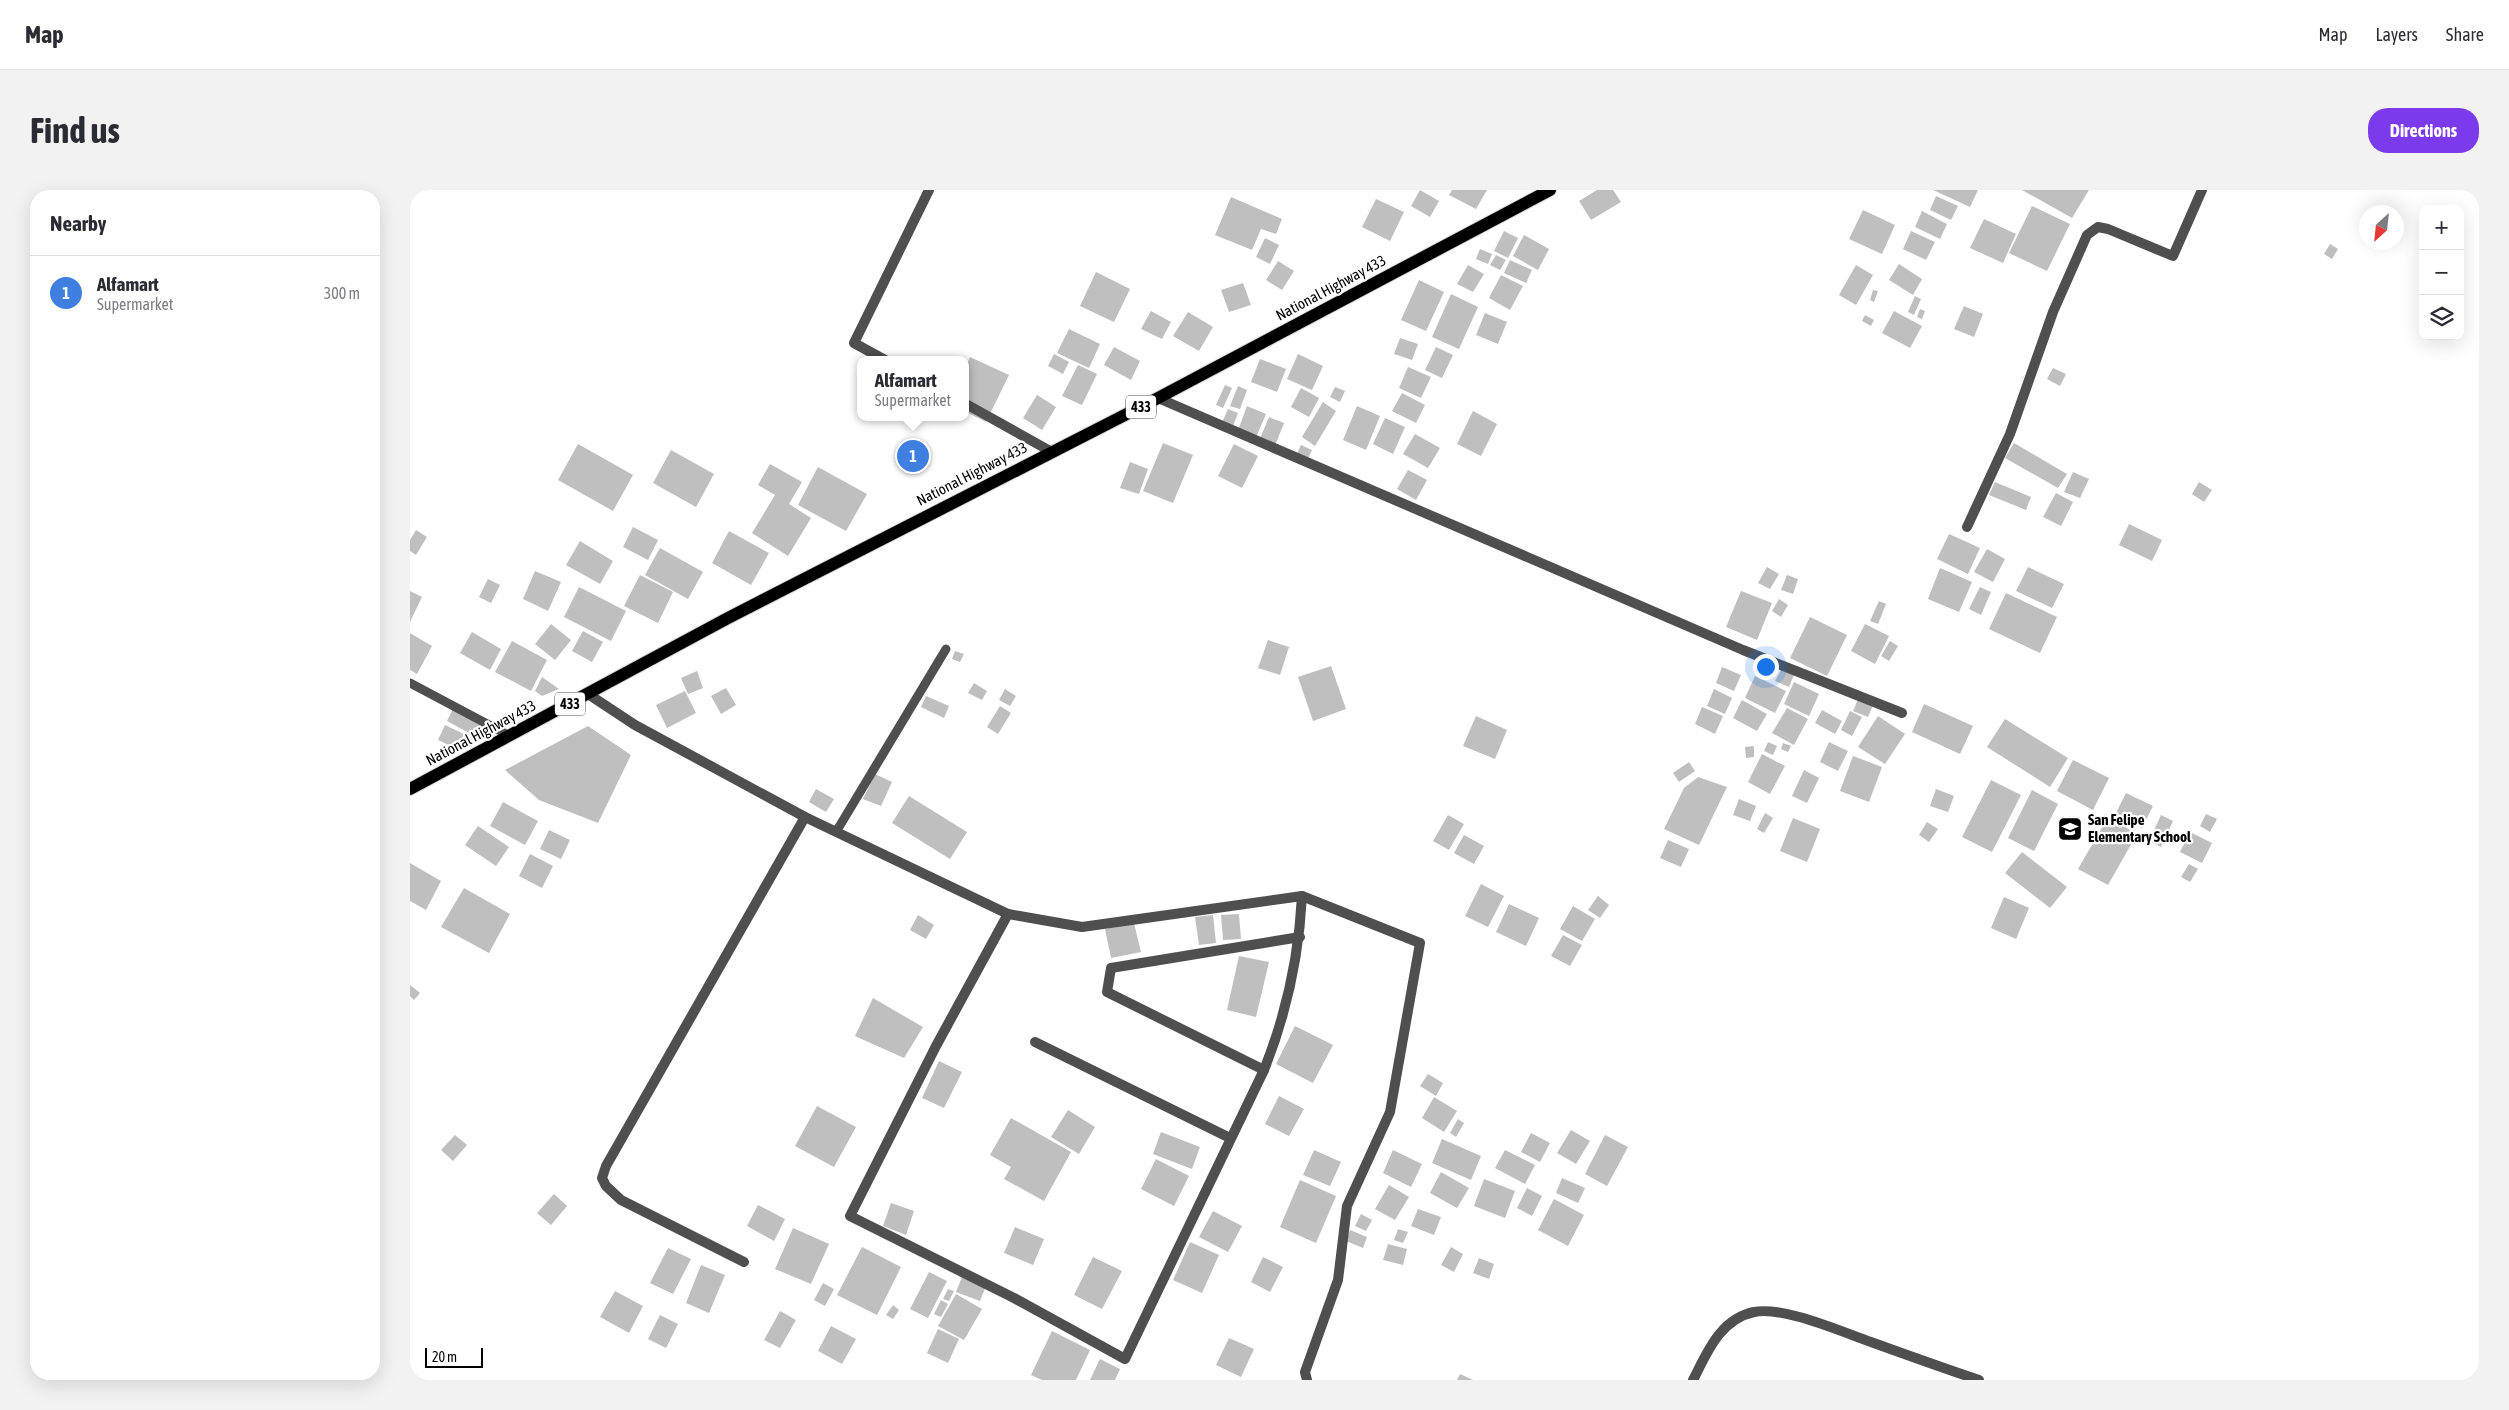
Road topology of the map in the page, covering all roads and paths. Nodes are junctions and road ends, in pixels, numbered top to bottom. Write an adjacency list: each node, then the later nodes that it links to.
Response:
1 (929, 190): 4 (street)
2 (1550, 190): 5 (main road, National Highway 433 / 433)
3 (2202, 190): 8 (street)
4 (878, 356)
5 (1158, 398): 7 (main road, National Highway 433 / 433); 12 (street)
6 (969, 406): 7 (street)
7 (1052, 452): 11 (main road, National Highway 433 / 433)
8 (1967, 527)
9 (946, 649): 16 (lane)
10 (410, 683): 13 (lane)
11 (588, 694): 13 (main road, National Highway 433 / 433); 15 (street)
12 (1902, 713)
13 (510, 736): 14 (main road, National Highway 433 / 433)
14 (410, 789)
15 (805, 817): 16 (street); 23 (street)
16 (836, 832): 18 (street)
17 (1302, 896): 18 (street); 19 (street); 24 (street)
18 (1008, 914): 22 (street)
19 (1300, 937): 21 (street); 21 (street)
20 (1034, 1042): 22 (street)
21 (1264, 1070): 22 (street)
22 (1230, 1138)
23 (744, 1262)
24 (1307, 1380)
25 (1693, 1380): 26 (street)
26 (1979, 1380)

